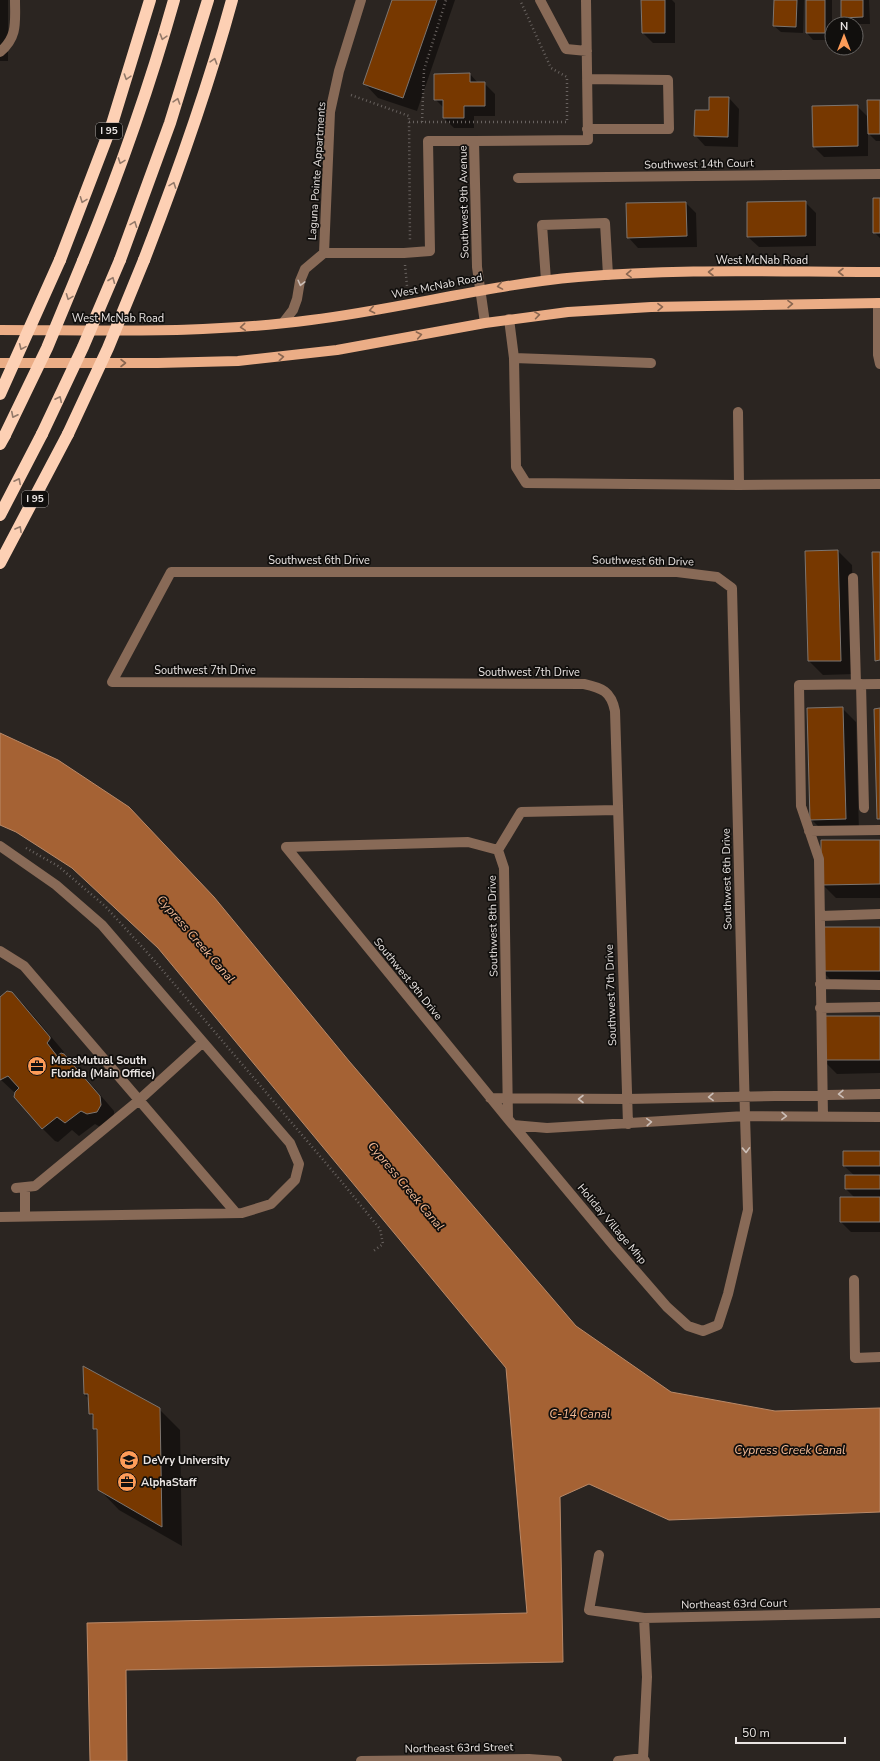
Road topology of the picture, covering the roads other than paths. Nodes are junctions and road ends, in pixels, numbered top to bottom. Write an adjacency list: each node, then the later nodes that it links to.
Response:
1 (15, 0): 10 (street)
2 (150, 0): 30 (highway, I 95, one-way to 30, bridge)
3 (174, 0): 32 (highway, one-way to 32, bridge)
4 (208, 0): 35 (highway, one-way to 4, bridge)
5 (232, 0): 36 (highway, I 95, one-way to 5, bridge)
6 (361, 0): 16 (street, Laguna Pointe Appartments)
7 (540, 0): 9 (street)
8 (586, 0): 9 (street)
9 (587, 51): 11 (street)
10 (0, 52)
11 (587, 79): 12 (street); 12 (street)
12 (587, 129): 13 (street, Southwest 9th Avenue)
13 (474, 141): 16 (street, Laguna Pointe Appartments); 20 (street, Southwest 9th Avenue)
14 (880, 174): 15 (street, Southwest 14th Court)
15 (518, 178)
16 (324, 254): 23 (street, one-way to 23)
17 (880, 272): 18 (main road, West McNab Road, one-way to 18)
18 (608, 275): 19 (main road, West McNab Road); 19 (street)
19 (546, 280): 20 (main road, West McNab Road, one-way to 20)
20 (480, 290): 23 (main road, West McNab Road, one-way to 23); 24 (street, Southwest 9th Avenue)
21 (879, 303): 22 (main road, one-way to 21); 29 (street)
22 (509, 319): 24 (main road); 26 (street)
23 (283, 323): 25 (main road, West McNab Road, one-way to 25)
24 (485, 323): 27 (main road, one-way to 24)
25 (0, 330)
26 (514, 358): 28 (street); 34 (street)
27 (0, 363)
28 (651, 363)
29 (880, 364)
30 (0, 394)
31 (738, 412): 34 (street)
32 (2, 439)
33 (880, 484): 34 (street)
34 (739, 485)
35 (0, 515)
36 (0, 563)
37 (853, 578): 39 (street)
38 (112, 682): 42 (street, Southwest 7th Drive); 57 (street, Southwest 6th Drive)
39 (858, 684): 40 (street); 41 (street); 44 (street)
40 (880, 684)
41 (864, 808)
42 (617, 810): 46 (street); 60 (street, Southwest 7th Drive)
43 (880, 830): 44 (street)
44 (809, 831): 48 (street)
45 (0, 846): 54 (street)
46 (498, 850): 58 (street, Southwest 9th Drive); 59 (street, Southwest 8th Drive)
47 (880, 914): 48 (street)
48 (820, 916): 50 (street)
49 (0, 951): 61 (street)
50 (820, 984): 51 (street); 52 (street)
51 (880, 985)
52 (820, 1008): 53 (street); 56 (street)
53 (880, 1008)
54 (203, 1042): 61 (street); 67 (street)
55 (880, 1094): 56 (street, one-way to 56)
56 (822, 1095): 57 (street); 63 (street)
57 (744, 1096): 60 (street, one-way to 60); 62 (street, Southwest 6th Drive)
58 (490, 1098): 59 (street); 65 (street, Southwest 9th Drive)
59 (507, 1099): 60 (street, one-way to 59); 65 (street, Southwest 8th Drive)
60 (627, 1099): 66 (street, Southwest 7th Drive)
61 (138, 1101): 67 (street); 68 (street)
62 (745, 1116): 63 (street, one-way to 63); 65 (street, Holiday Village Mhp, one-way to 65); 66 (street, one-way to 62)
63 (823, 1117): 64 (street)
64 (880, 1117)
65 (510, 1122): 66 (street)
66 (628, 1124)
67 (236, 1213): 68 (street)
68 (25, 1216): 69 (street)
69 (0, 1217)
70 (854, 1280): 71 (street)
71 (880, 1357)
72 (599, 1555): 74 (street, Northeast 63rd Court)
73 (880, 1612): 74 (street, Northeast 63rd Court)
74 (644, 1618): 75 (street)
75 (644, 1759): 79 (street)
76 (529, 1760): 77 (street, Northeast 63rd Street); 78 (street, Northeast 63rd Street)
77 (361, 1761)
78 (557, 1761)
79 (618, 1761)

